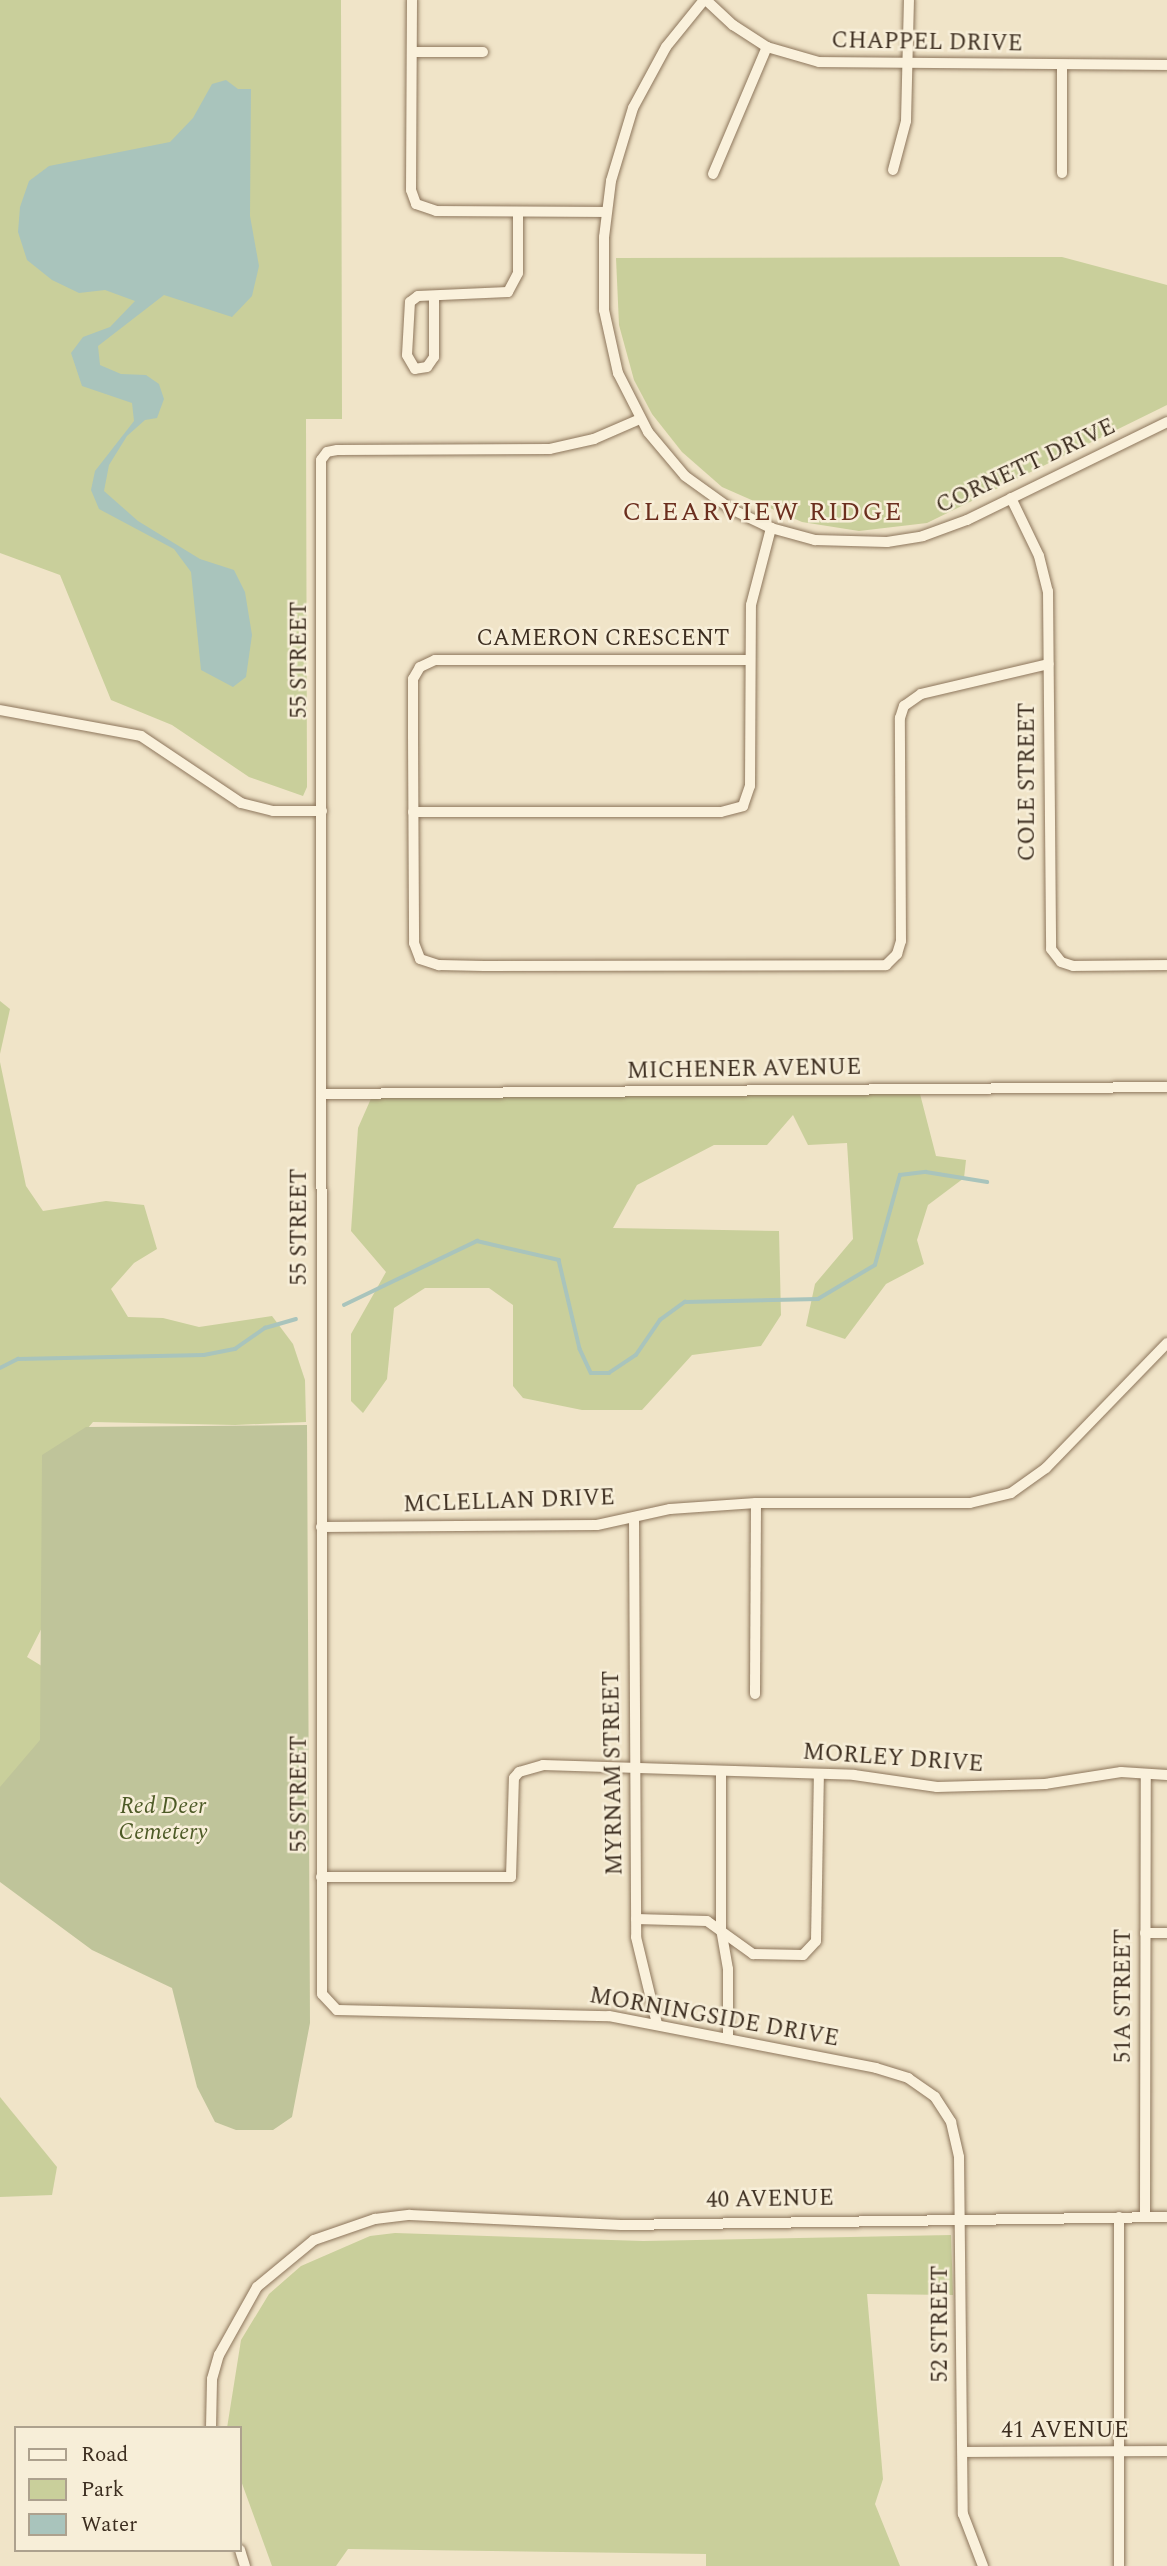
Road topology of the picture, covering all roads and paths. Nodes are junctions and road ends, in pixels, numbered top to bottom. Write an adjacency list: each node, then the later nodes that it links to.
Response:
1 (412, 0): 5 (street)
2 (705, 0): 4 (street, CHAPPEL DRIVE); 14 (street, CORNETT DRIVE)
3 (909, 0): 7 (street)
4 (767, 47): 7 (street, CHAPPEL DRIVE); 12 (street)
5 (412, 52): 6 (street); 13 (street)
6 (484, 52)
7 (906, 65): 9 (street, CHAPPEL DRIVE); 10 (street)
8 (1167, 65): 9 (street, CHAPPEL DRIVE)
9 (1062, 66): 11 (street)
10 (893, 170)
11 (1062, 173)
12 (713, 174)
13 (518, 212): 14 (street); 15 (street)
14 (605, 212): 16 (street, CORNETT DRIVE)
15 (434, 296): 15 (street)
16 (640, 419): 19 (street, CORNETT DRIVE); 23 (street, 55 STREET)
17 (1167, 422): 18 (street, CORNETT DRIVE)
18 (1011, 499): 19 (street, CORNETT DRIVE); 21 (street, COLE STREET)
19 (771, 528): 20 (street)
20 (749, 660): 24 (street, CAMERON CRESCENT); 24 (street, CAMERON CRESCENT)
21 (1049, 664): 24 (street, CAMERON CRESCENT); 25 (street, COLE STREET)
22 (0, 710): 23 (street)
23 (322, 811): 27 (street, 55 STREET)
24 (413, 811)
25 (1167, 965)
26 (1167, 1087): 27 (street, MICHENER AVENUE)
27 (321, 1094): 31 (street, 55 STREET)
28 (1167, 1343): 29 (street, MCLELLAN DRIVE)
29 (756, 1503): 30 (street, MCLELLAN DRIVE); 32 (street)
30 (634, 1518): 31 (street, MCLELLAN DRIVE); 33 (street, MYRNAM STREET)
31 (321, 1527): 38 (street, 55 STREET)
32 (755, 1694)
33 (636, 1768): 34 (street, MORLEY DRIVE); 38 (street, MORLEY DRIVE); 39 (street, MYRNAM STREET)
34 (721, 1772): 35 (street, MORLEY DRIVE); 40 (street)
35 (819, 1774): 36 (street, MORLEY DRIVE); 40 (street)
36 (1146, 1775): 37 (street, MORLEY DRIVE); 41 (street, 51A STREET)
37 (1167, 1775)
38 (321, 1877): 43 (street, 55 STREET)
39 (636, 1919): 40 (street); 44 (street, MYRNAM STREET)
40 (721, 1929): 45 (street)
41 (1145, 1933): 42 (street); 49 (street, 51A STREET)
42 (1167, 1933)
43 (325, 2003): 44 (street, MORNINGSIDE DRIVE)
44 (657, 2024): 45 (street, MORNINGSIDE DRIVE)
45 (729, 2039): 46 (street, MORNINGSIDE DRIVE)
46 (925, 2090): 47 (street, 52 STREET)
47 (962, 2217): 48 (street, 40 AVENUE); 51 (street, 40 AVENUE); 54 (street, 52 STREET)
48 (1119, 2217): 49 (street, 40 AVENUE); 52 (street)
49 (1144, 2217): 50 (street, 40 AVENUE)
50 (1167, 2217)
51 (211, 2426)
52 (1119, 2451): 53 (street, 41 AVENUE); 54 (street, 41 AVENUE); 56 (street)
53 (1167, 2451)
54 (963, 2452): 55 (street, 52 STREET)
55 (983, 2566)
56 (1119, 2566)

